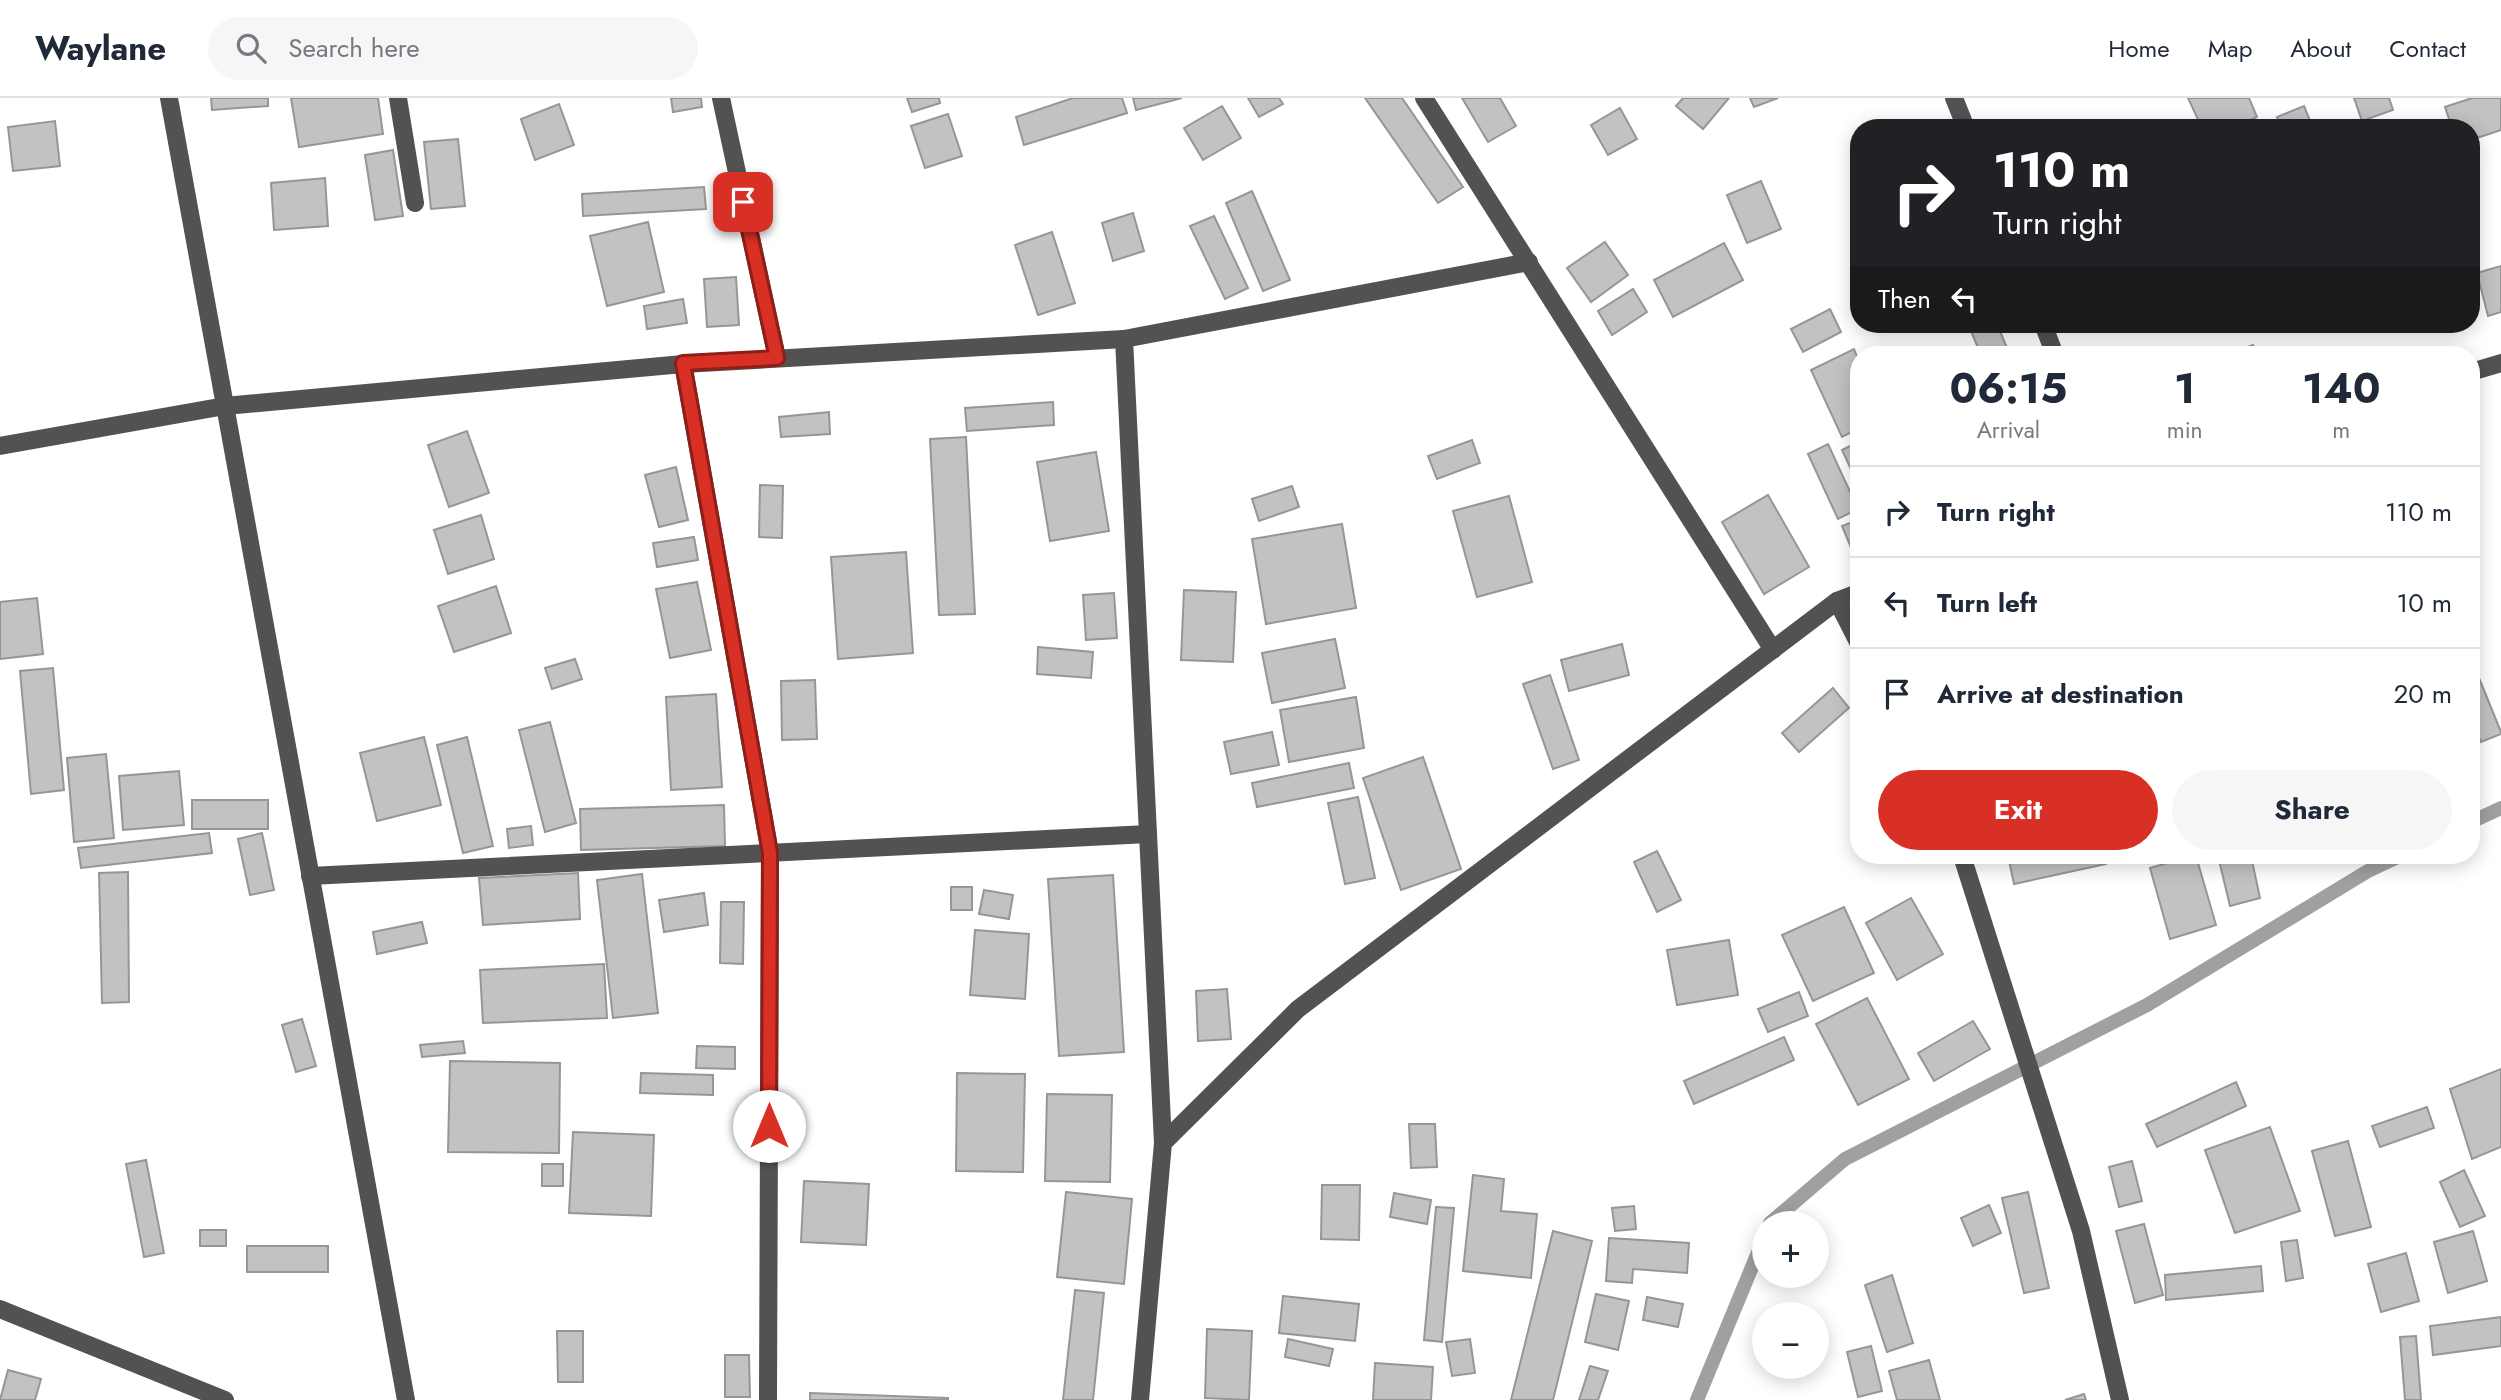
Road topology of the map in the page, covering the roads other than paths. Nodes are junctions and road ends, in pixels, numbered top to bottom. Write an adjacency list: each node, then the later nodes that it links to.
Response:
1 (169, 98): 14 (street)
2 (398, 98): 7 (street)
3 (721, 98): 10 (street)
4 (1424, 98): 8 (street)
5 (1954, 98): 6 (street)
6 (1962, 119)
7 (415, 203)
8 (1529, 262): 9 (street); 19 (street)
9 (1124, 339): 10 (street); 20 (street)
10 (777, 358): 11 (street)
11 (683, 363): 14 (street); 21 (street)
12 (2501, 363): 13 (street)
13 (2480, 369)
14 (225, 406): 15 (street); 23 (street)
15 (0, 446)
16 (1850, 596): 17 (street)
17 (1838, 601): 18 (street); 19 (street)
18 (1850, 626)
19 (1773, 650): 24 (street)
20 (1147, 834): 21 (street); 24 (street)
21 (770, 853): 23 (street); 28 (street)
22 (1965, 864): 30 (street)
23 (310, 876): 27 (street)
24 (1163, 1143): 29 (street)
25 (0, 1309): 26 (street)
26 (225, 1400)
27 (406, 1400)
28 (768, 1400)
29 (1140, 1400)
30 (2120, 1400)

